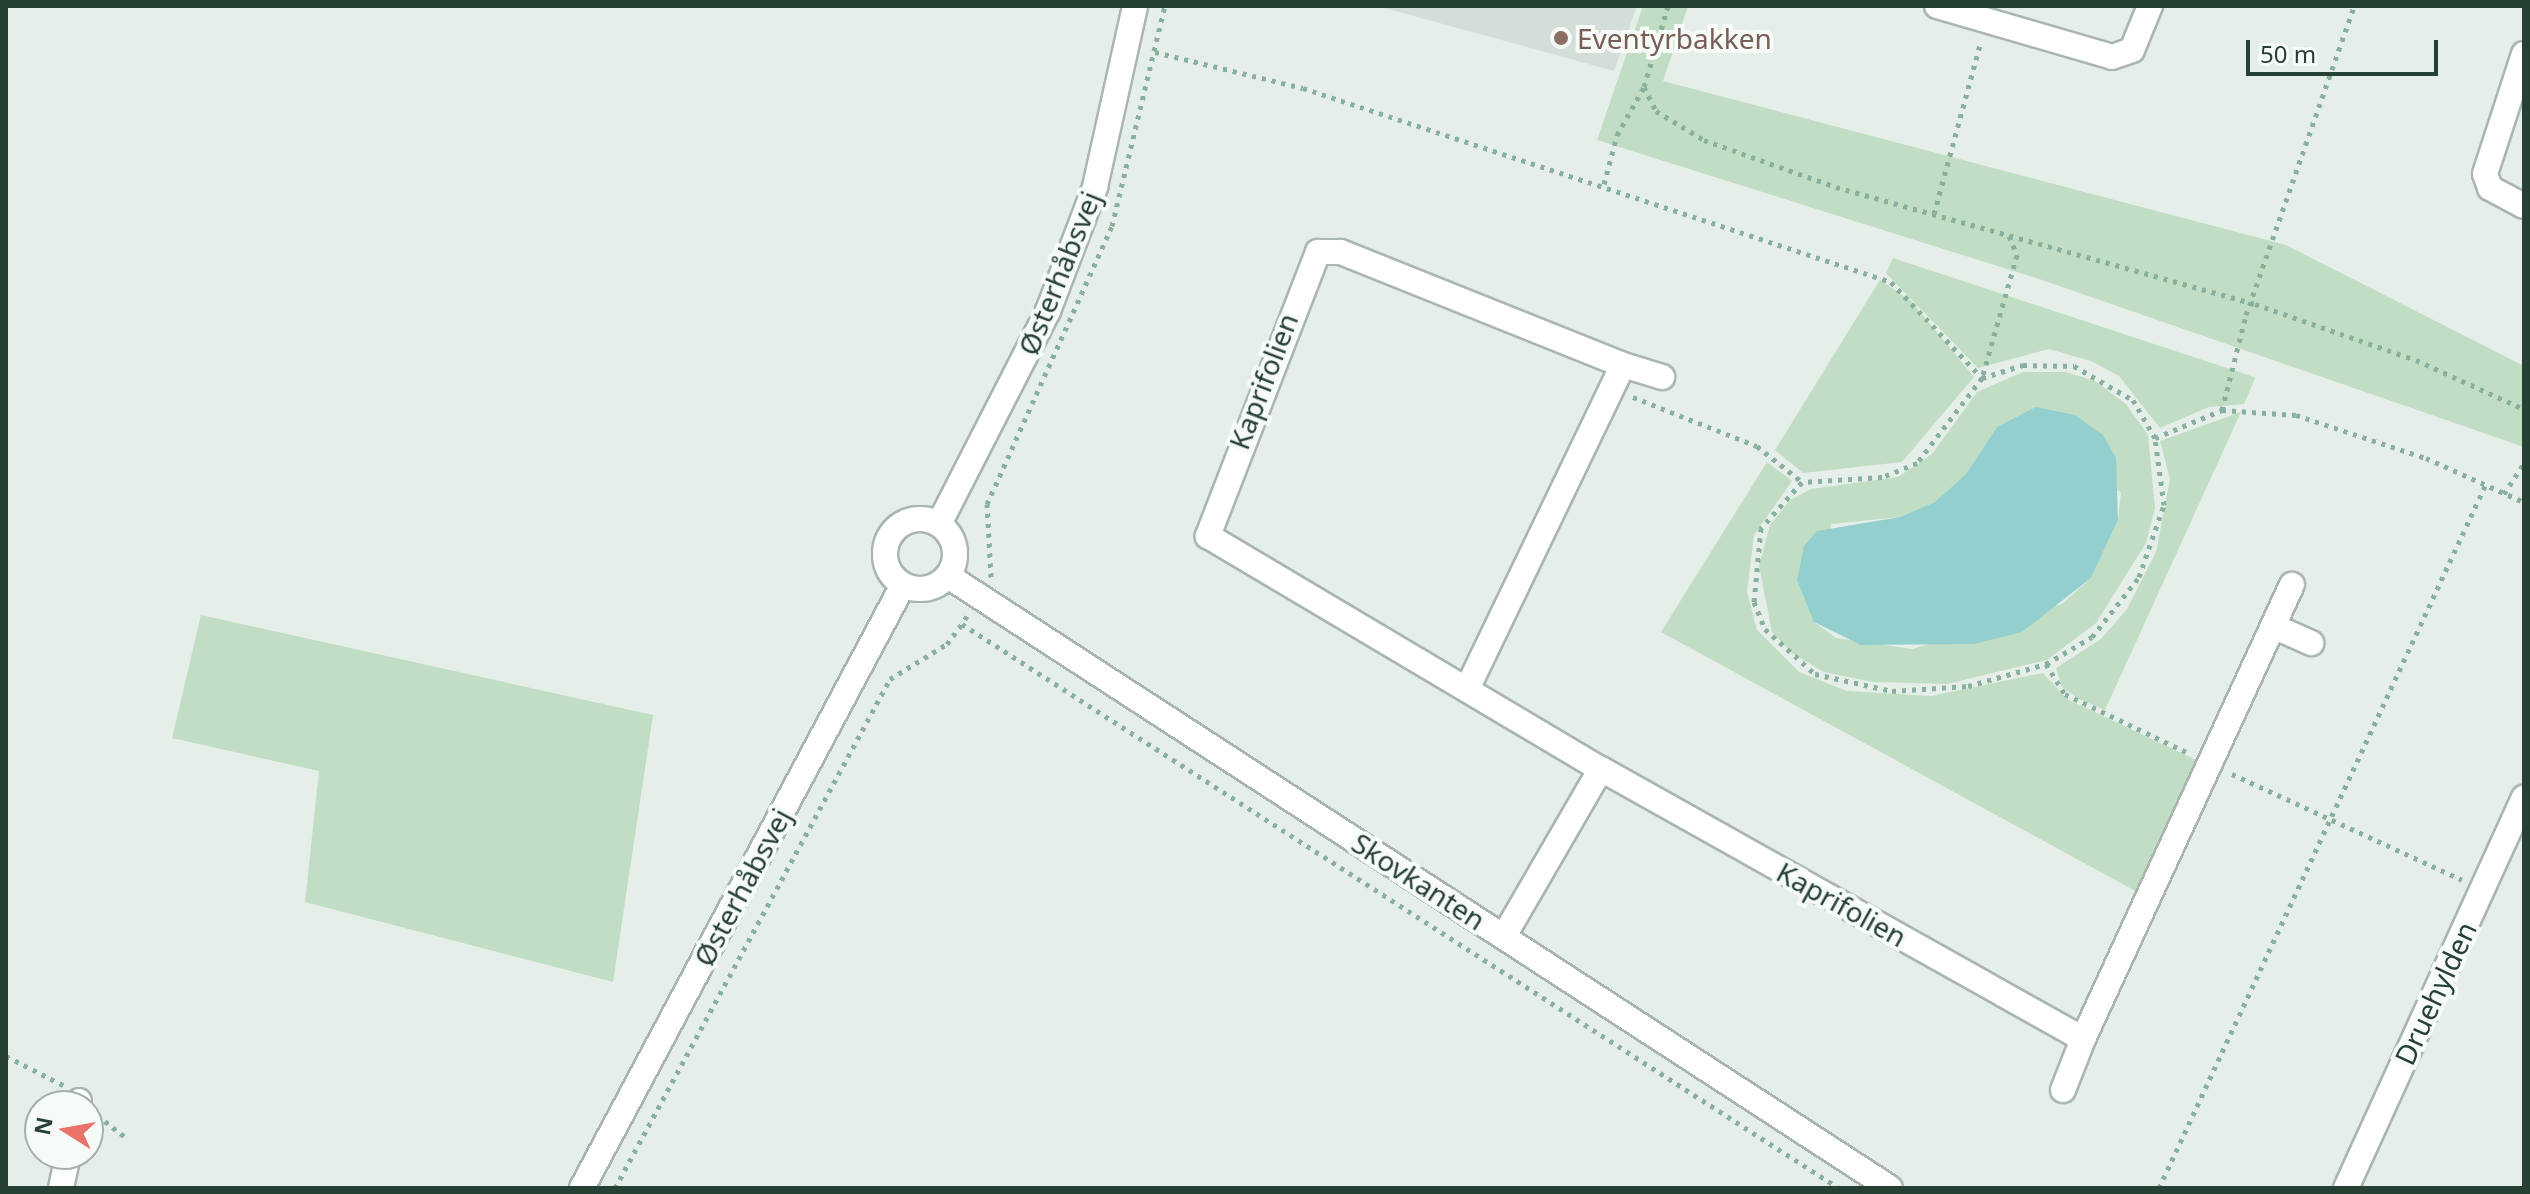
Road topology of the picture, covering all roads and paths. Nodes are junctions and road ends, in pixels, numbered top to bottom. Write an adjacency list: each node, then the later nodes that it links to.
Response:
1 (1135, 6): 28 (street, Østerhåbsvej)
2 (1165, 6): 8 (path)
3 (1668, 6): 10 (path)
4 (1937, 6): 7 (street)
5 (2150, 6): 7 (street)
6 (2354, 6): 15 (path)
7 (1986, 21): 13 (path)
8 (1155, 52): 11 (path); 32 (path)
9 (2524, 54): 12 (street)
10 (1644, 87): 11 (path); 13 (path)
11 (1604, 184): 18 (path)
12 (2524, 206)
13 (1934, 214): 14 (path)
14 (2009, 236): 15 (path); 18 (path)
15 (2255, 304): 20 (path); 21 (path)
16 (1623, 365): 17 (street, Kaprifolien); 19 (street); 37 (street, Kaprifolien)
17 (1662, 377)
18 (1982, 378): 22 (path); 24 (path)
19 (1611, 389): 24 (path); 37 (street)
20 (2524, 409)
21 (2222, 410): 22 (path); 25 (path)
22 (2155, 438): 36 (path)
23 (2524, 463): 26 (path)
24 (1802, 482): 36 (path)
25 (2485, 486): 26 (path); 41 (path)
26 (2504, 494): 27 (path)
27 (2524, 502)
28 (939, 524): 29 (street); 30 (street)
29 (948, 576): 30 (street); 32 (street, Skovkanten)
30 (903, 585): 50 (street, Østerhåbsvej)
31 (2292, 585): 34 (street)
32 (979, 596): 33 (path); 43 (street, Skovkanten)
33 (962, 624): 51 (path); 52 (path)
34 (2273, 626): 35 (street); 38 (street)
35 (2311, 643)
36 (2046, 664): 38 (path)
37 (1468, 687): 39 (street, Kaprifolien)
38 (2210, 764): 41 (path); 44 (street)
39 (1601, 769): 43 (street); 44 (street, Kaprifolien)
40 (2524, 798): 42 (street, Druehylden)
41 (2332, 820): 42 (path); 54 (path)
42 (2483, 890): 55 (street, Druehylden)
43 (1504, 936): 53 (street, Skovkanten)
44 (2083, 1039): 47 (street)
45 (6, 1056): 46 (path)
46 (63, 1090)
47 (2063, 1090)
48 (104, 1121): 49 (path)
49 (128, 1139)
50 (582, 1188)
51 (615, 1188)
52 (1839, 1188)
53 (1890, 1188)
54 (2159, 1188)
55 (2346, 1188)

